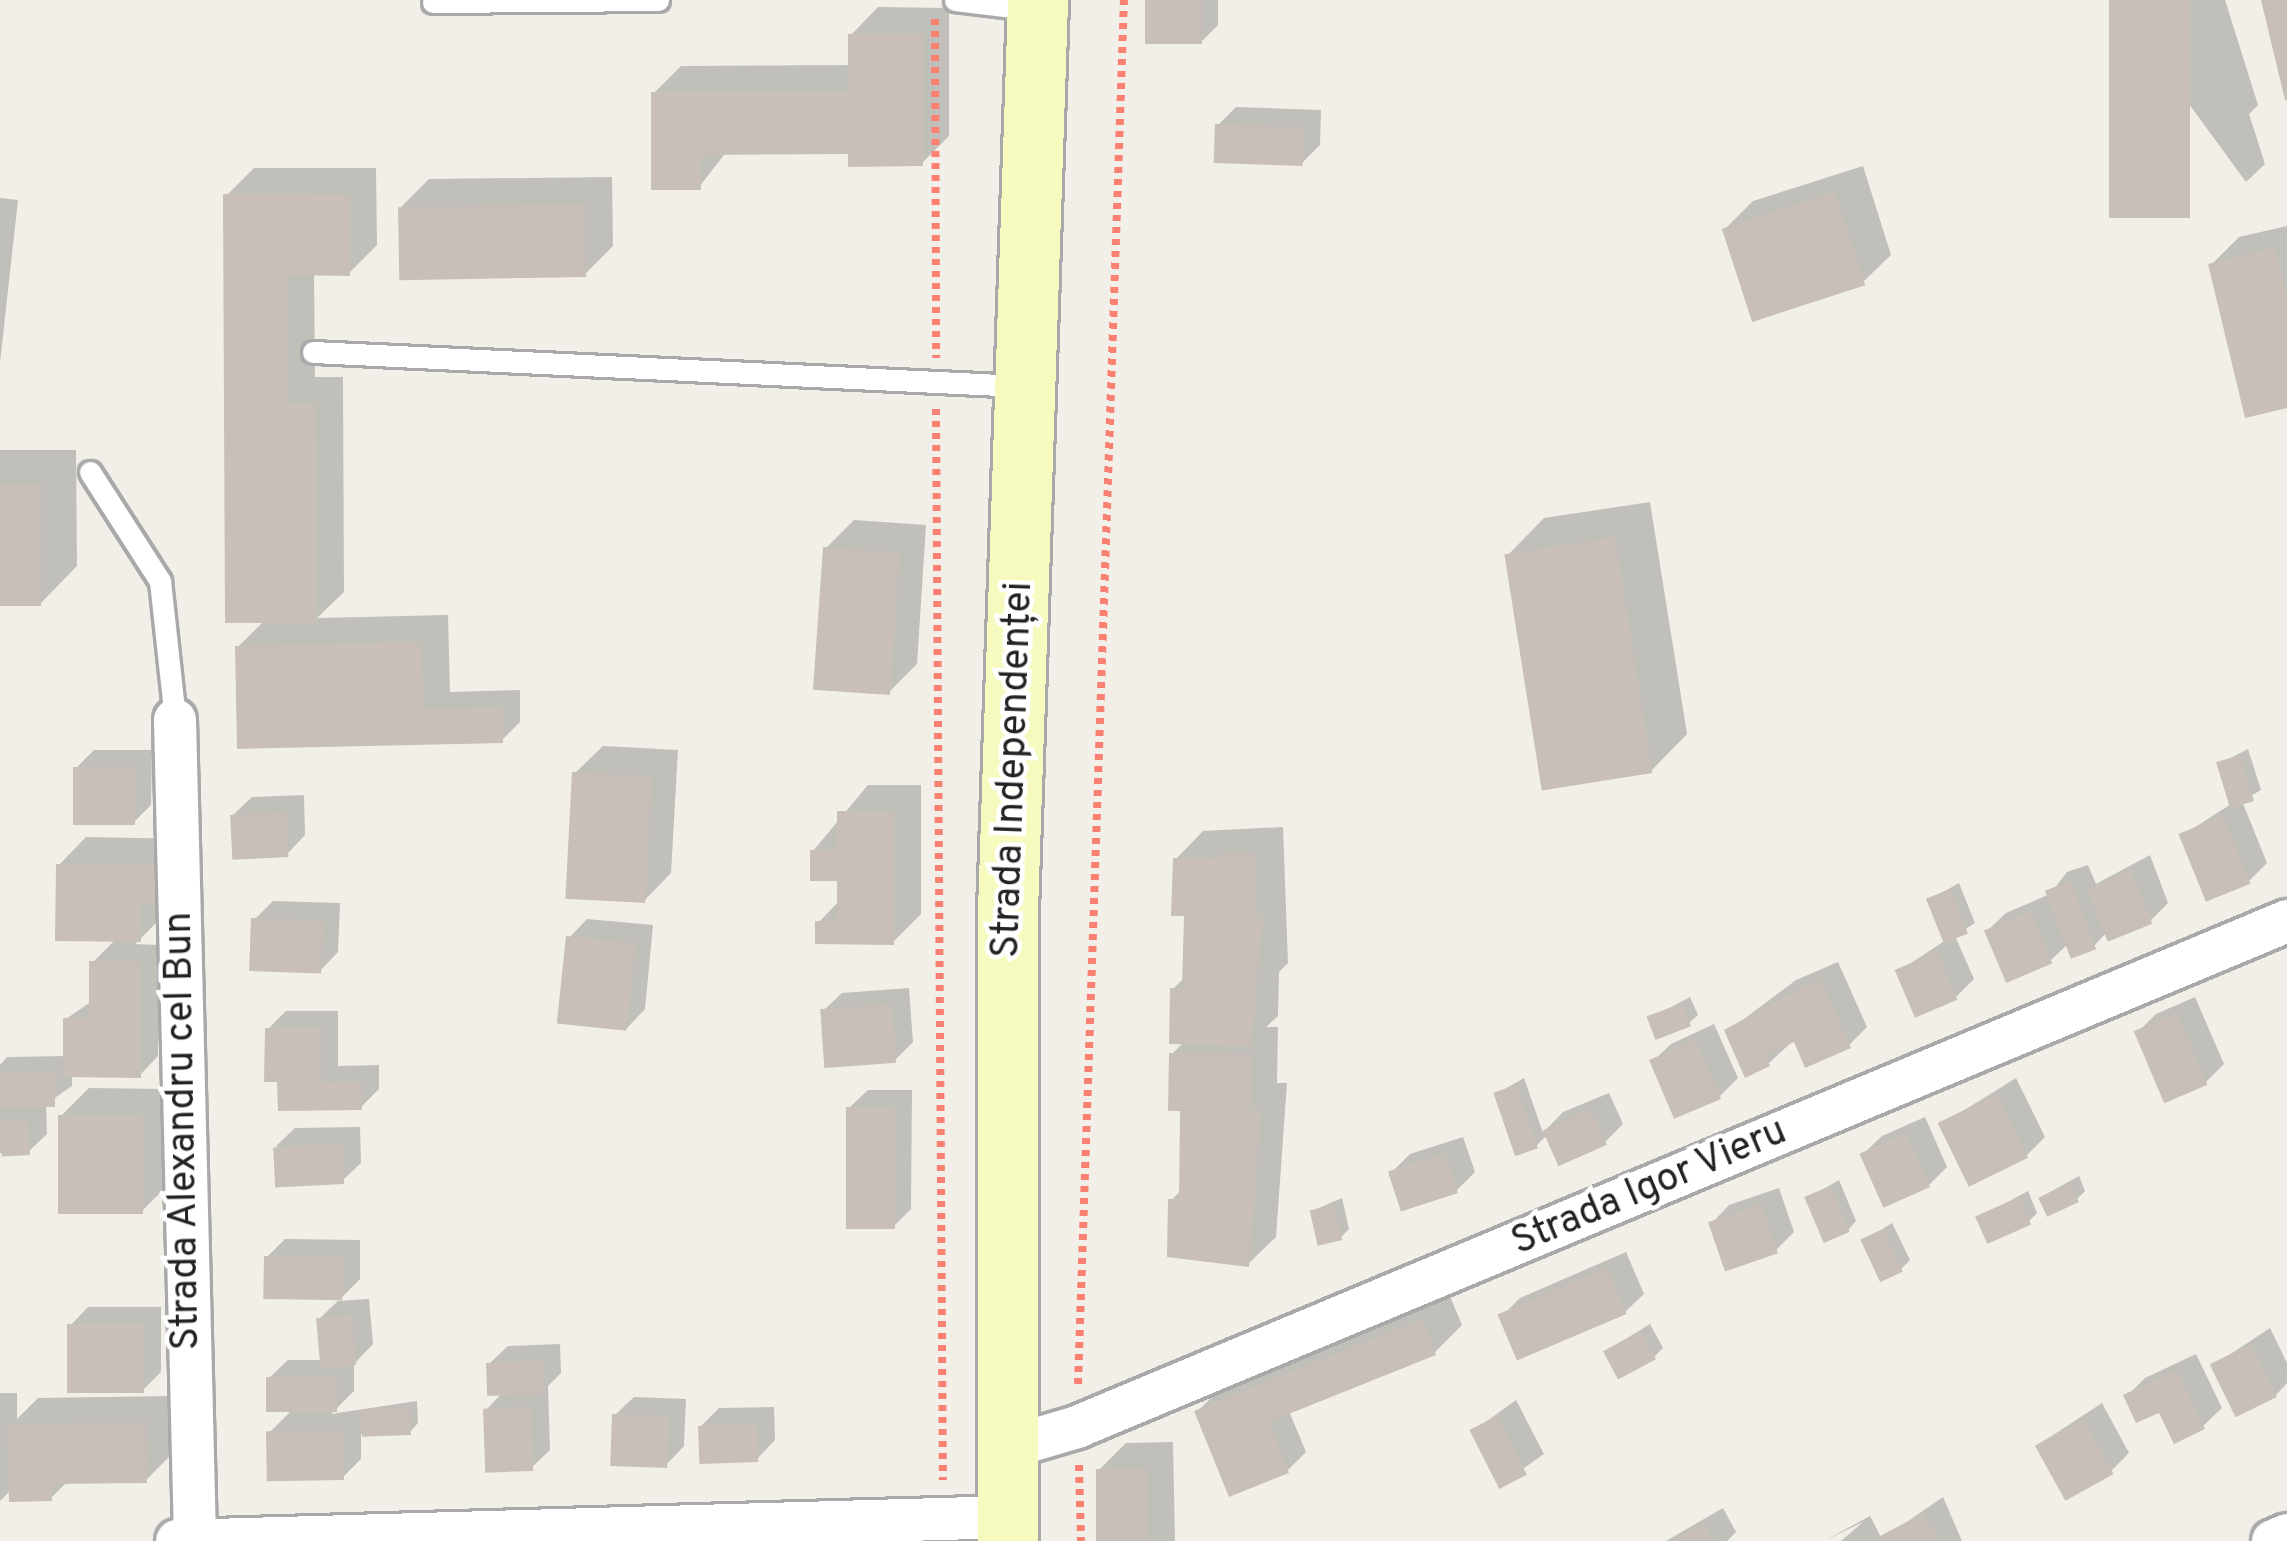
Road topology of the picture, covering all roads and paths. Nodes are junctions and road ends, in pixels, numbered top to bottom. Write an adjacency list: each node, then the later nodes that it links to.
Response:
1 (658, 0): 5 (lane)
2 (935, 0): 8 (path)
3 (955, 0): 6 (lane)
4 (1124, 0): 13 (path)
5 (433, 2)
6 (1038, 5): 9 (main road, Strada Independenței)
7 (313, 352): 8 (lane)
8 (936, 382): 9 (lane); 15 (path)
9 (1026, 387): 14 (main road, Strada Independenței)
10 (90, 472): 11 (lane)
11 (175, 720): 19 (street, Strada Alexandru cel Bun)
12 (2287, 921): 13 (street, Strada Igor Vieru)
13 (1077, 1427): 14 (street, Strada Igor Vieru); 20 (path)
14 (1010, 1448): 16 (main road, Strada Independenței)
15 (944, 1522): 16 (street); 19 (street)
16 (1008, 1529)
17 (2287, 1535): 21 (street)
18 (177, 1541): 19 (street)
19 (195, 1541)
20 (1082, 1541)
21 (2273, 1541)

